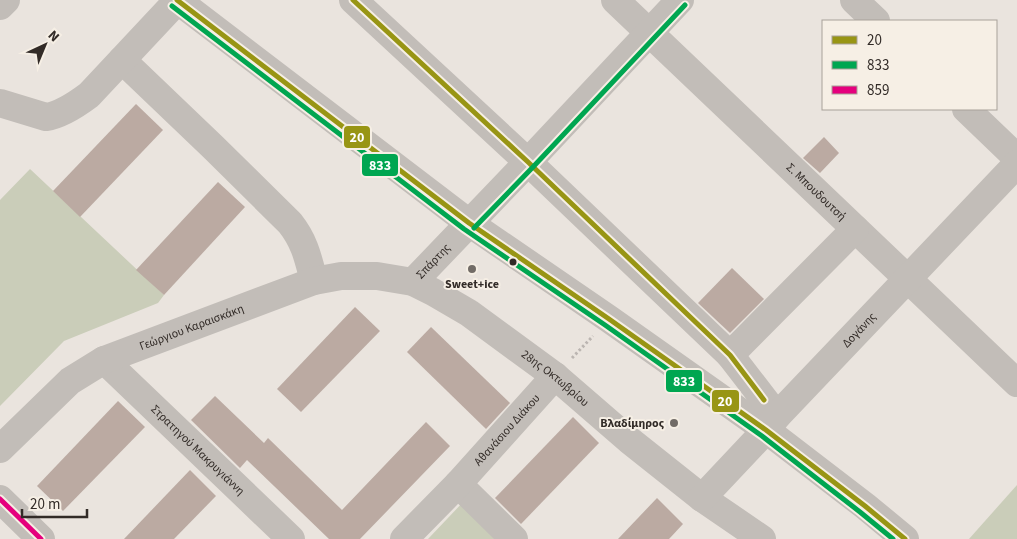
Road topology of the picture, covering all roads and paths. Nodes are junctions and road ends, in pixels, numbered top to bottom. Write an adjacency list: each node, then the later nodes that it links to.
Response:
1 (6, 0): 7 (street)
2 (178, 0): 10 (street); 16 (street)
3 (352, 0): 14 (street)
4 (615, 0): 9 (street, Σ. Μπουδουτσή)
5 (680, 0): 9 (street, Σπάρτης)
6 (854, 0): 8 (street)
7 (0, 6)
8 (875, 20)
9 (649, 33): 14 (street, Σπάρτης); 17 (street, Σ. Μπουδουτσή)
10 (122, 60): 11 (street); 19 (street)
11 (0, 103)
12 (967, 110): 13 (street)
13 (1017, 158)
14 (528, 162): 16 (street, Σπάρτης); 22 (street)
15 (1017, 164): 18 (street, Δογάνης)
16 (469, 223): 20 (street, Σπάρτης); 21 (street)
17 (855, 229): 18 (street, Σ. Μπουδουτσή); 22 (street)
18 (908, 279): 25 (street, Σ. Μπουδουτσή); 26 (street, Δογάνης)
19 (314, 281): 20 (street, Γεώργιου Καραισκάκη); 23 (street, Γεώργιου Καραισκάκη)
20 (413, 282): 24 (street, 28ης Οκτωβρίου)
21 (609, 319): 24 (path); 26 (street)
22 (730, 355): 26 (street)
23 (104, 360): 27 (street, Γεώργιου Καραισκάκη); 32 (street, Στρατηγού Μακρυγιάννη)
24 (555, 376): 28 (street, Αθανάσιου Διάκου); 29 (street, 28ης Οκτωβρίου)
25 (1017, 383)
26 (771, 423): 29 (street, Δογάνης); 36 (street)
27 (0, 449)
28 (458, 484): 33 (street, Αθανάσιου Διάκου); 34 (street)
29 (702, 498): 35 (street, 28ης Οκτωβρίου)
30 (0, 499): 31 (street)
31 (42, 539)
32 (291, 539)
33 (404, 539)
34 (514, 539)
35 (762, 539)
36 (906, 539)

